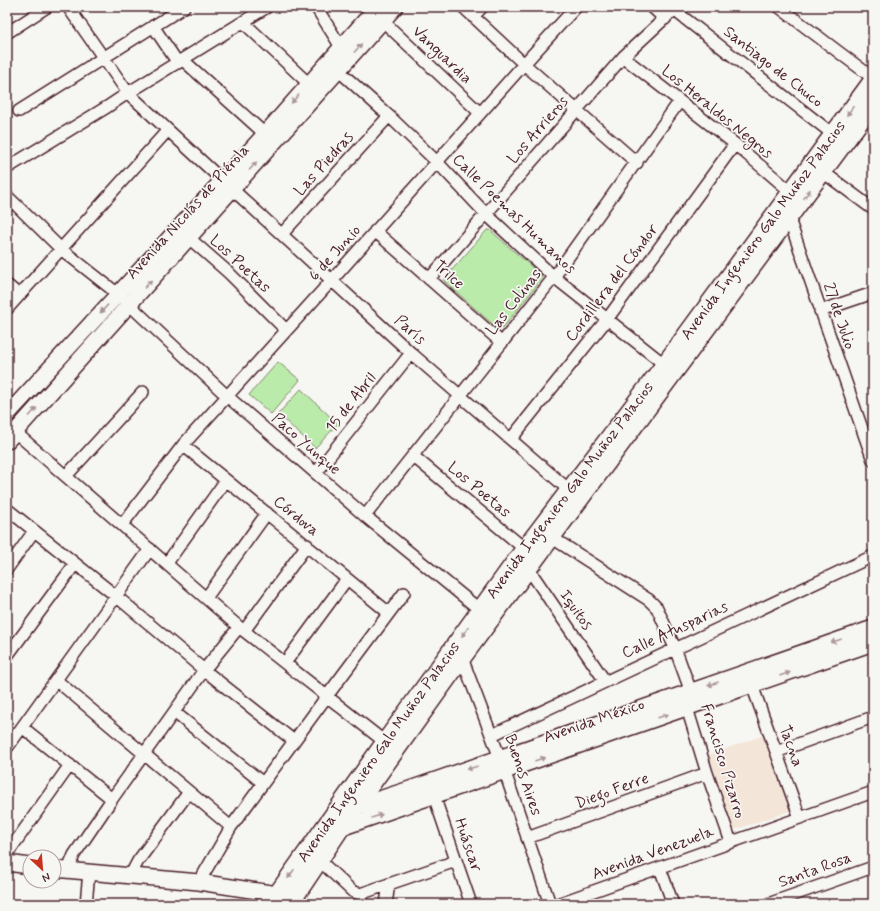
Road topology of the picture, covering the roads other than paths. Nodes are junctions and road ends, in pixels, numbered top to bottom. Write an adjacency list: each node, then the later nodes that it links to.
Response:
1 (47, 7): 18 (street)
2 (68, 7): 21 (street, París)
3 (184, 7): 17 (street)
4 (267, 7): 16 (street)
5 (316, 7): 19 (street)
6 (395, 7): 13 (street, Avenida Nicolás de Piérola)
7 (463, 7): 14 (street)
8 (482, 7): 14 (street)
9 (576, 7): 23 (street, 6 de Junio)
10 (652, 7): 15 (street)
11 (779, 7): 25 (street)
12 (674, 8): 15 (street, Los Arrieros); 36 (street, Santiago de Chuco)
13 (380, 14): 19 (street, Avenida Nicolás de Piérola); 24 (street, Avenida Nicolás de Piérola, one-way to 13); 32 (street, Vanguardia)
14 (473, 17): 23 (street)
15 (665, 19): 20 (street, Los Arrieros)
16 (243, 22): 22 (street); 26 (street)
17 (153, 26): 21 (street); 22 (street)
18 (7, 33)
19 (342, 47): 26 (street, Avenida Nicolás de Piérola)
20 (623, 57): 28 (street, Los Heraldos Negros); 30 (street, Los Arrieros)
21 (103, 58): 27 (street, París); 31 (street)
22 (180, 62): 27 (street); 35 (street)
23 (524, 64): 30 (street); 32 (street, 6 de Junio)
24 (338, 70): 33 (street, Calle Poemas Humanos); 42 (street, Avenida Nicolás de Piérola, one-way to 24)
25 (873, 79): 36 (main road, Avenida Ingeniero Galo Muñoz Palacios, one-way to 36)
26 (308, 84): 35 (street, Avenida Nicolás de Piérola, one-way to 35)
27 (128, 93): 34 (street, París); 40 (street)
28 (679, 102): 37 (street, Los Heraldos Negros); 39 (street, Las Colinas)
29 (873, 104): 41 (main road, Avenida Ingeniero Galo Muñoz Palacios)
30 (577, 110): 39 (street); 47 (street, Los Arrieros)
31 (19, 111)
32 (480, 113): 38 (street, 6 de Junio)
33 (389, 116): 38 (street, Calle Poemas Humanos); 49 (street, Las Piedras)
34 (168, 130): 42 (street, París); 51 (street)
35 (265, 134): 42 (street, Avenida Nicolás de Piérola)
36 (834, 134): 43 (main road, Avenida Ingeniero Galo Muñoz Palacios)
37 (735, 144): 43 (street, Los Heraldos Negros); 61 (street, Cordillera del Cóndor)
38 (436, 162): 47 (street, Calle Poemas Humanos); 48 (street, 6 de Junio)
39 (637, 163): 52 (street, Las Colinas)
40 (7, 168)
41 (824, 172): 45 (street); 46 (main road, Avenida Ingeniero Galo Muñoz Palacios, one-way to 41)
42 (227, 185): 49 (street, París); 50 (street, Avenida Nicolás de Piérola); 58 (street, Avenida Nicolás de Piérola)
43 (791, 192): 46 (main road, Avenida Ingeniero Galo Muñoz Palacios)
44 (7, 196): 51 (street, Paco Yunque)
45 (873, 209)
46 (785, 212): 60 (street, 27 de Julio); 65 (main road, Avenida Ingeniero Galo Muñoz Palacios)
47 (486, 214): 52 (street, Calle Poemas Humanos); 53 (street, Los Arrieros)
48 (375, 231): 53 (street, Trilce); 54 (street, 6 de Junio)
49 (282, 234): 54 (street, París)
50 (189, 238): 58 (street, Avenida Nicolás de Piérola, one-way to 50); 62 (street, Los Poetas)
51 (61, 249): 57 (street); 58 (street, Paco Yunque)
52 (554, 277): 61 (street, Calle Poemas Humanos); 63 (street, Las Colinas)
53 (429, 279): 63 (street, Trilce)
54 (332, 280): 62 (street, 6 de Junio); 64 (street, París)
55 (7, 285): 57 (street)
56 (873, 293): 60 (street)
57 (19, 295): 59 (street)
58 (124, 299): 67 (street, Paco Yunque); 69 (street, Avenida Nicolás de Piérola, one-way to 69); 70 (street, Avenida Nicolás de Piérola, one-way to 58)
59 (7, 309)
60 (820, 311): 74 (street, 27 de Julio)
61 (608, 318): 65 (street, Calle Poemas Humanos); 71 (street, Cordillera del Cóndor)
62 (286, 330): 67 (street, 6 de Junio)
63 (502, 343): 68 (street, Las Colinas)
64 (411, 353): 68 (street, París); 75 (street, 15 de Abril)
65 (670, 368): 78 (main road, Avenida Ingeniero Galo Muñoz Palacios); 84 (main road, Avenida Ingeniero Galo Muñoz Palacios)
66 (143, 392): 76 (street)
67 (227, 396): 72 (street, 6 de Junio); 75 (street, Paco Yunque)
68 (460, 396): 71 (street, París); 73 (street, Las Colinas)
69 (7, 415)
70 (11, 436): 76 (street)
71 (511, 439): 78 (street, París)
72 (183, 445): 77 (street, Córdova); 82 (street, 6 de Junio)
73 (413, 456): 81 (street, Las Colinas); 88 (street, Los Poetas)
74 (873, 460)
75 (316, 473): 81 (street, Paco Yunque)
76 (66, 476): 82 (street)
77 (226, 480): 80 (street, Córdova); 89 (street)
78 (569, 490): 88 (main road, Avenida Ingeniero Galo Muñoz Palacios)
79 (7, 509): 83 (street)
80 (267, 513): 85 (street, Córdova); 95 (street)
81 (365, 516): 96 (street, Paco Yunque)
82 (122, 525): 86 (street)
83 (34, 531): 90 (street); 91 (street)
84 (551, 537): 88 (main road, Avenida Ingeniero Galo Muñoz Palacios); 101 (street, Francisco Pizarro)
85 (306, 545): 92 (street, Córdova); 99 (street)
86 (150, 549): 89 (street); 94 (street)
87 (873, 556): 101 (street, Calle Atusparias)
88 (523, 559): 96 (main road, Avenida Ingeniero Galo Muñoz Palacios); 103 (main road, Avenida Ingeniero Galo Muñoz Palacios); 107 (street, Iquitos)
89 (167, 563): 95 (street)
90 (75, 564): 94 (street); 102 (street)
91 (7, 568)
92 (347, 579): 97 (street, Córdova); 104 (street)
93 (404, 593): 97 (street)
94 (116, 596): 105 (street); 106 (street)
95 (206, 598): 99 (street)
96 (480, 610): 117 (main road, Avenida Ingeniero Galo Muñoz Palacios, one-way to 117)
97 (389, 613): 110 (street)
98 (873, 628): 109 (street, Avenida México, one-way to 109)
99 (242, 629): 104 (street); 105 (street)
100 (873, 643): 108 (street, Avenida México, one-way to 100)
101 (675, 648): 107 (street, Calle Atusparias); 109 (street, Francisco Pizarro)
102 (7, 656)
103 (462, 658): 115 (street, Buenos Aires); 129 (main road, Avenida Ingeniero Galo Muñoz Palacios)
104 (285, 663): 110 (street)
105 (204, 670): 112 (street); 116 (street)
106 (56, 680): 114 (street); 120 (street)
107 (605, 681): 115 (street, Calle Atusparias)
108 (752, 685): 111 (street, Avenida México); 119 (street, Tacna)
109 (691, 692): 111 (street, Francisco Pizarro); 122 (street, Avenida México)
110 (327, 696): 116 (street); 117 (street)
111 (687, 708): 122 (street, Avenida México, one-way to 111); 123 (street, Francisco Pizarro)
112 (174, 712): 120 (street); 124 (street)
113 (873, 717): 119 (street)
114 (22, 727): 118 (street); 121 (street)
115 (492, 734): 122 (street, Buenos Aires)
116 (294, 741): 124 (street)
117 (385, 742): 129 (main road, Avenida Ingeniero Galo Muñoz Palacios)
118 (7, 748)
119 (776, 752): 130 (street, Tacna)
120 (144, 754): 125 (street); 128 (street)
121 (70, 765): 128 (street); 135 (street)
122 (503, 765): 127 (street, Avenida México); 129 (street, Avenida México, one-way to 129); 133 (street, Buenos Aires)
123 (707, 773): 133 (street, Diego Ferre); 134 (street, Francisco Pizarro)
124 (263, 783): 132 (street)
125 (190, 792): 132 (street); 145 (street)
126 (873, 792): 130 (street, Avenida Venezuela)
127 (434, 796): 131 (street, Avenida México, one-way to 127); 137 (street, Huáscar)
128 (112, 799): 141 (street)
129 (348, 806): 131 (main road, Avenida Ingeniero Galo Muñoz Palacios)
130 (800, 818): 134 (street, Avenida Venezuela)
131 (334, 826): 136 (main road, Avenida Ingeniero Galo Muñoz Palacios); 148 (main road, Avenida Ingeniero Galo Muñoz Palacios, one-way to 148)
132 (231, 827): 146 (street)
133 (527, 838): 152 (street, Buenos Aires)
134 (731, 842): 142 (street, Avenida Venezuela)
135 (7, 854)
136 (319, 860): 147 (street); 148 (main road, Avenida Ingeniero Galo Muñoz Palacios)
137 (456, 861): 147 (street); 151 (street, Huáscar)
138 (7, 863): 139 (street)
139 (22, 865)
140 (873, 867): 155 (street, Santa Rosa)
141 (62, 868)
142 (660, 868): 153 (street, Avenida Venezuela); 154 (street)
143 (62, 869): 144 (street)
144 (89, 872): 145 (street); 149 (street)
145 (130, 876): 146 (street)
146 (199, 882): 148 (street)
147 (389, 884): 150 (street)
148 (279, 901)
149 (86, 904)
150 (386, 904)
151 (471, 904)
152 (550, 904)
153 (557, 904)
154 (673, 904)
155 (768, 904)

